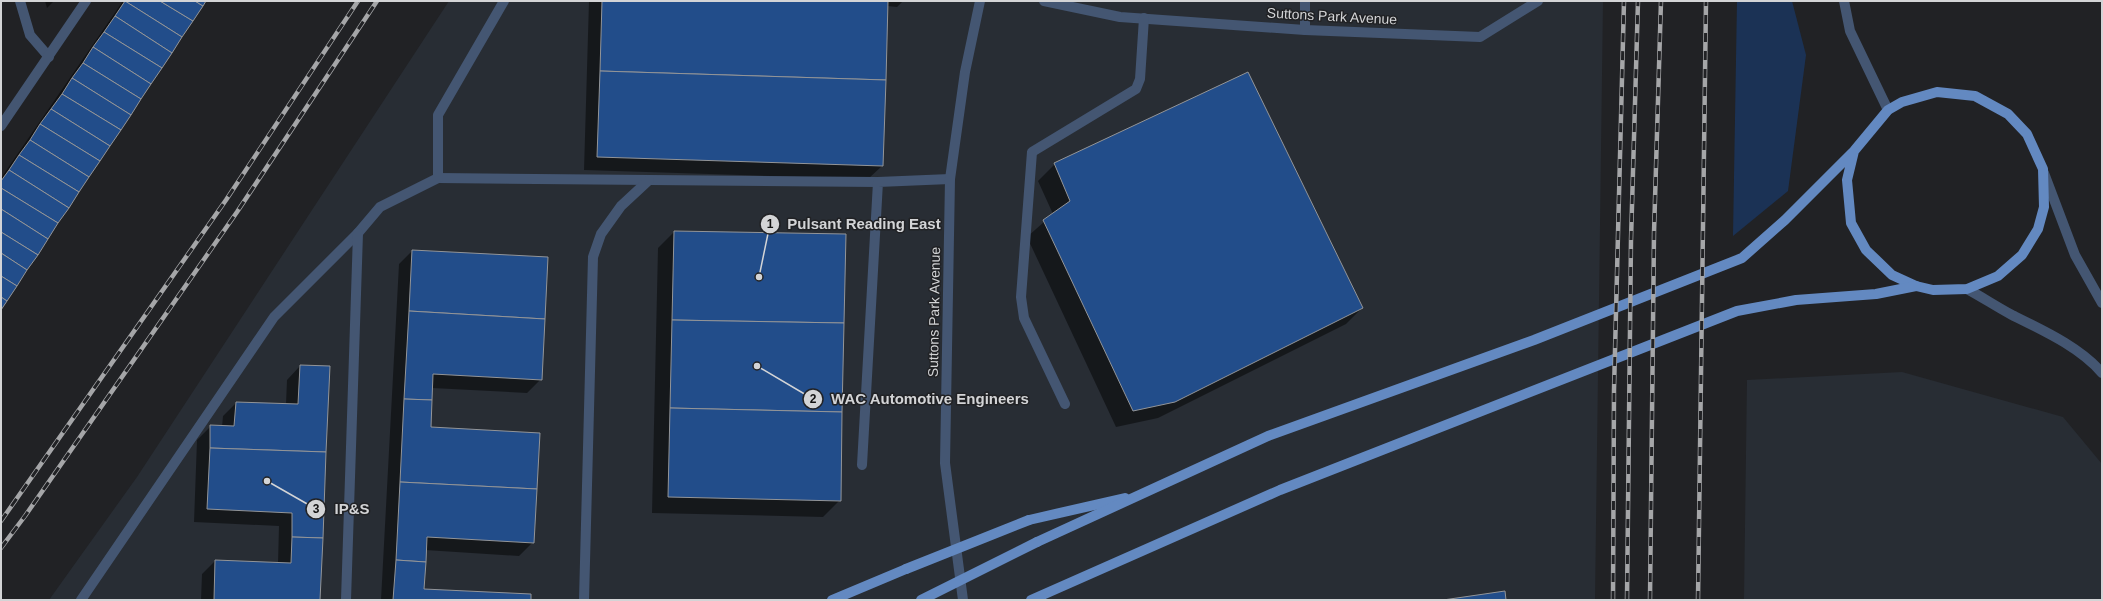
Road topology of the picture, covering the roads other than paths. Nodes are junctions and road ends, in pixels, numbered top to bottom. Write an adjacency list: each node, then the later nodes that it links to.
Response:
1 (20, 1): 11 (street)
2 (86, 1): 11 (street)
3 (504, 1): 16 (street)
4 (980, 1): 17 (street, Suttons Park Avenue)
5 (1044, 1): 9 (street, Suttons Park Avenue)
6 (1305, 1): 10 (street)
7 (1538, 1): 10 (street, Suttons Park Avenue)
8 (1844, 1): 12 (street)
9 (1144, 18): 10 (street, Suttons Park Avenue); 25 (street)
10 (1305, 30)
11 (48, 57): 13 (street)
12 (1888, 110): 14 (main road); 15 (main road)
13 (1, 126)
14 (1854, 151): 21 (main road); 27 (main road)
15 (2043, 169): 22 (main road); 23 (street)
16 (438, 178): 18 (street); 20 (street)
17 (950, 178): 19 (street); 34 (street, Suttons Park Avenue)
18 (649, 180): 19 (street); 31 (street)
19 (878, 182): 26 (street)
20 (358, 233): 29 (street); 30 (street)
21 (1916, 286): 22 (main road); 28 (main road)
22 (1967, 289): 24 (street)
23 (2102, 303)
24 (2102, 373)
25 (1065, 404)
26 (862, 465)
27 (1146, 494): 32 (main road, bridge); 33 (main road, bridge)
28 (1058, 587): 35 (main road); 36 (main road)
29 (81, 600)
30 (346, 600)
31 (584, 600)
32 (832, 600)
33 (921, 600)
34 (962, 600)
35 (1031, 600)
36 (1041, 600)

